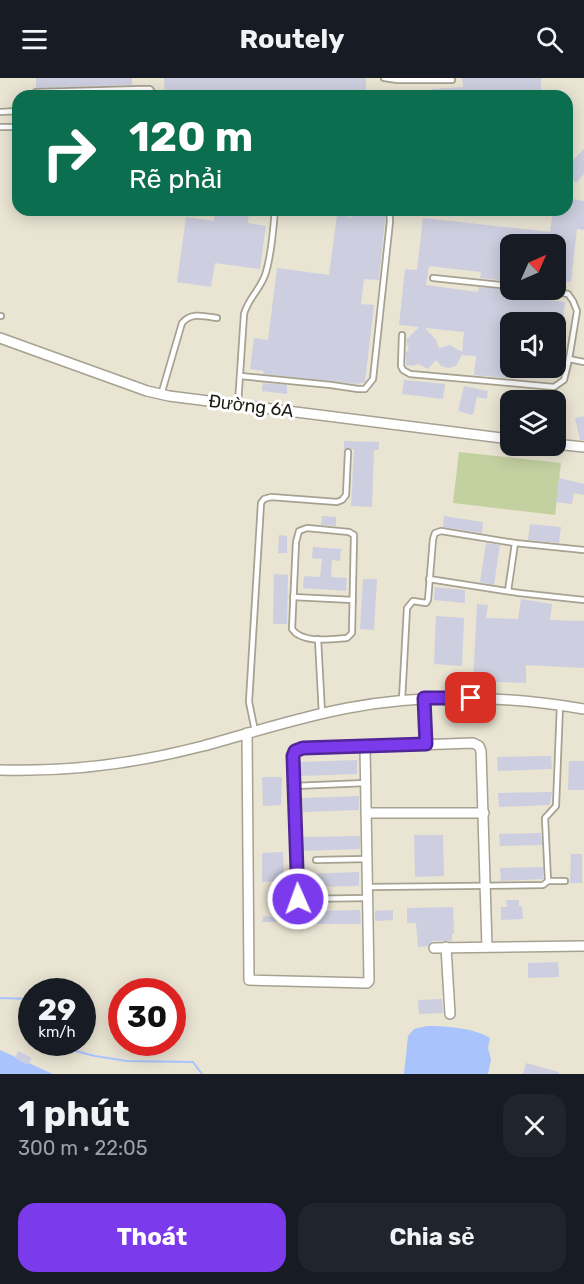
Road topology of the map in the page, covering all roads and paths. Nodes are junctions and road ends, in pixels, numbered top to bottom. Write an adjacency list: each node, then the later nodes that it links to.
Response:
1 (384, 78): 2 (lane)
2 (452, 80)
3 (129, 89): 4 (lane); 5 (lane)
4 (98, 90)
5 (151, 90)
6 (275, 216): 16 (lane)
7 (390, 216): 16 (lane)
8 (434, 278): 9 (lane)
9 (500, 285)
10 (566, 294): 14 (lane)
11 (217, 318): 17 (lane)
12 (402, 335): 14 (lane)
13 (0, 338): 17 (street, Đường 6A)
14 (569, 359): 15 (lane)
15 (584, 362)
16 (240, 376): 18 (lane)
17 (161, 395): 18 (street, Đường 6A)
18 (238, 404): 19 (street, Đường 6A)
19 (500, 438)
20 (566, 445): 21 (street)
21 (584, 447)
22 (348, 452): 36 (lane)
23 (515, 543): 24 (lane); 25 (lane); 26 (lane)
24 (584, 550)
25 (429, 579): 26 (lane); 32 (lane)
26 (508, 591): 29 (lane)
27 (293, 597): 28 (lane); 28 (lane); 30 (lane)
28 (353, 600): 30 (lane)
29 (584, 600)
30 (318, 639): 35 (lane)
31 (424, 698): 32 (street); 33 (street); 37 (street)
32 (402, 700): 35 (street)
33 (560, 705): 34 (street); 46 (lane)
34 (584, 709)
35 (322, 714): 36 (street)
36 (251, 732): 39 (street); 50 (street)
37 (426, 744): 38 (street); 43 (street)
38 (365, 746): 40 (street); 41 (street)
39 (0, 770)
40 (366, 783): 41 (lane); 42 (street)
41 (294, 786): 51 (street)
42 (367, 813): 43 (street); 44 (street)
43 (484, 813): 48 (street)
44 (368, 859): 45 (lane); 49 (street)
45 (316, 860)
46 (548, 881): 47 (lane); 48 (lane)
47 (565, 881)
48 (486, 886): 49 (lane); 55 (street)
49 (369, 887): 50 (street)
50 (369, 898): 51 (lane)
51 (298, 899): 52 (street)
52 (299, 918)
53 (584, 946): 55 (street)
54 (446, 947): 55 (street); 56 (street); 57 (street)
55 (487, 947)
56 (434, 948)
57 (450, 1014)

